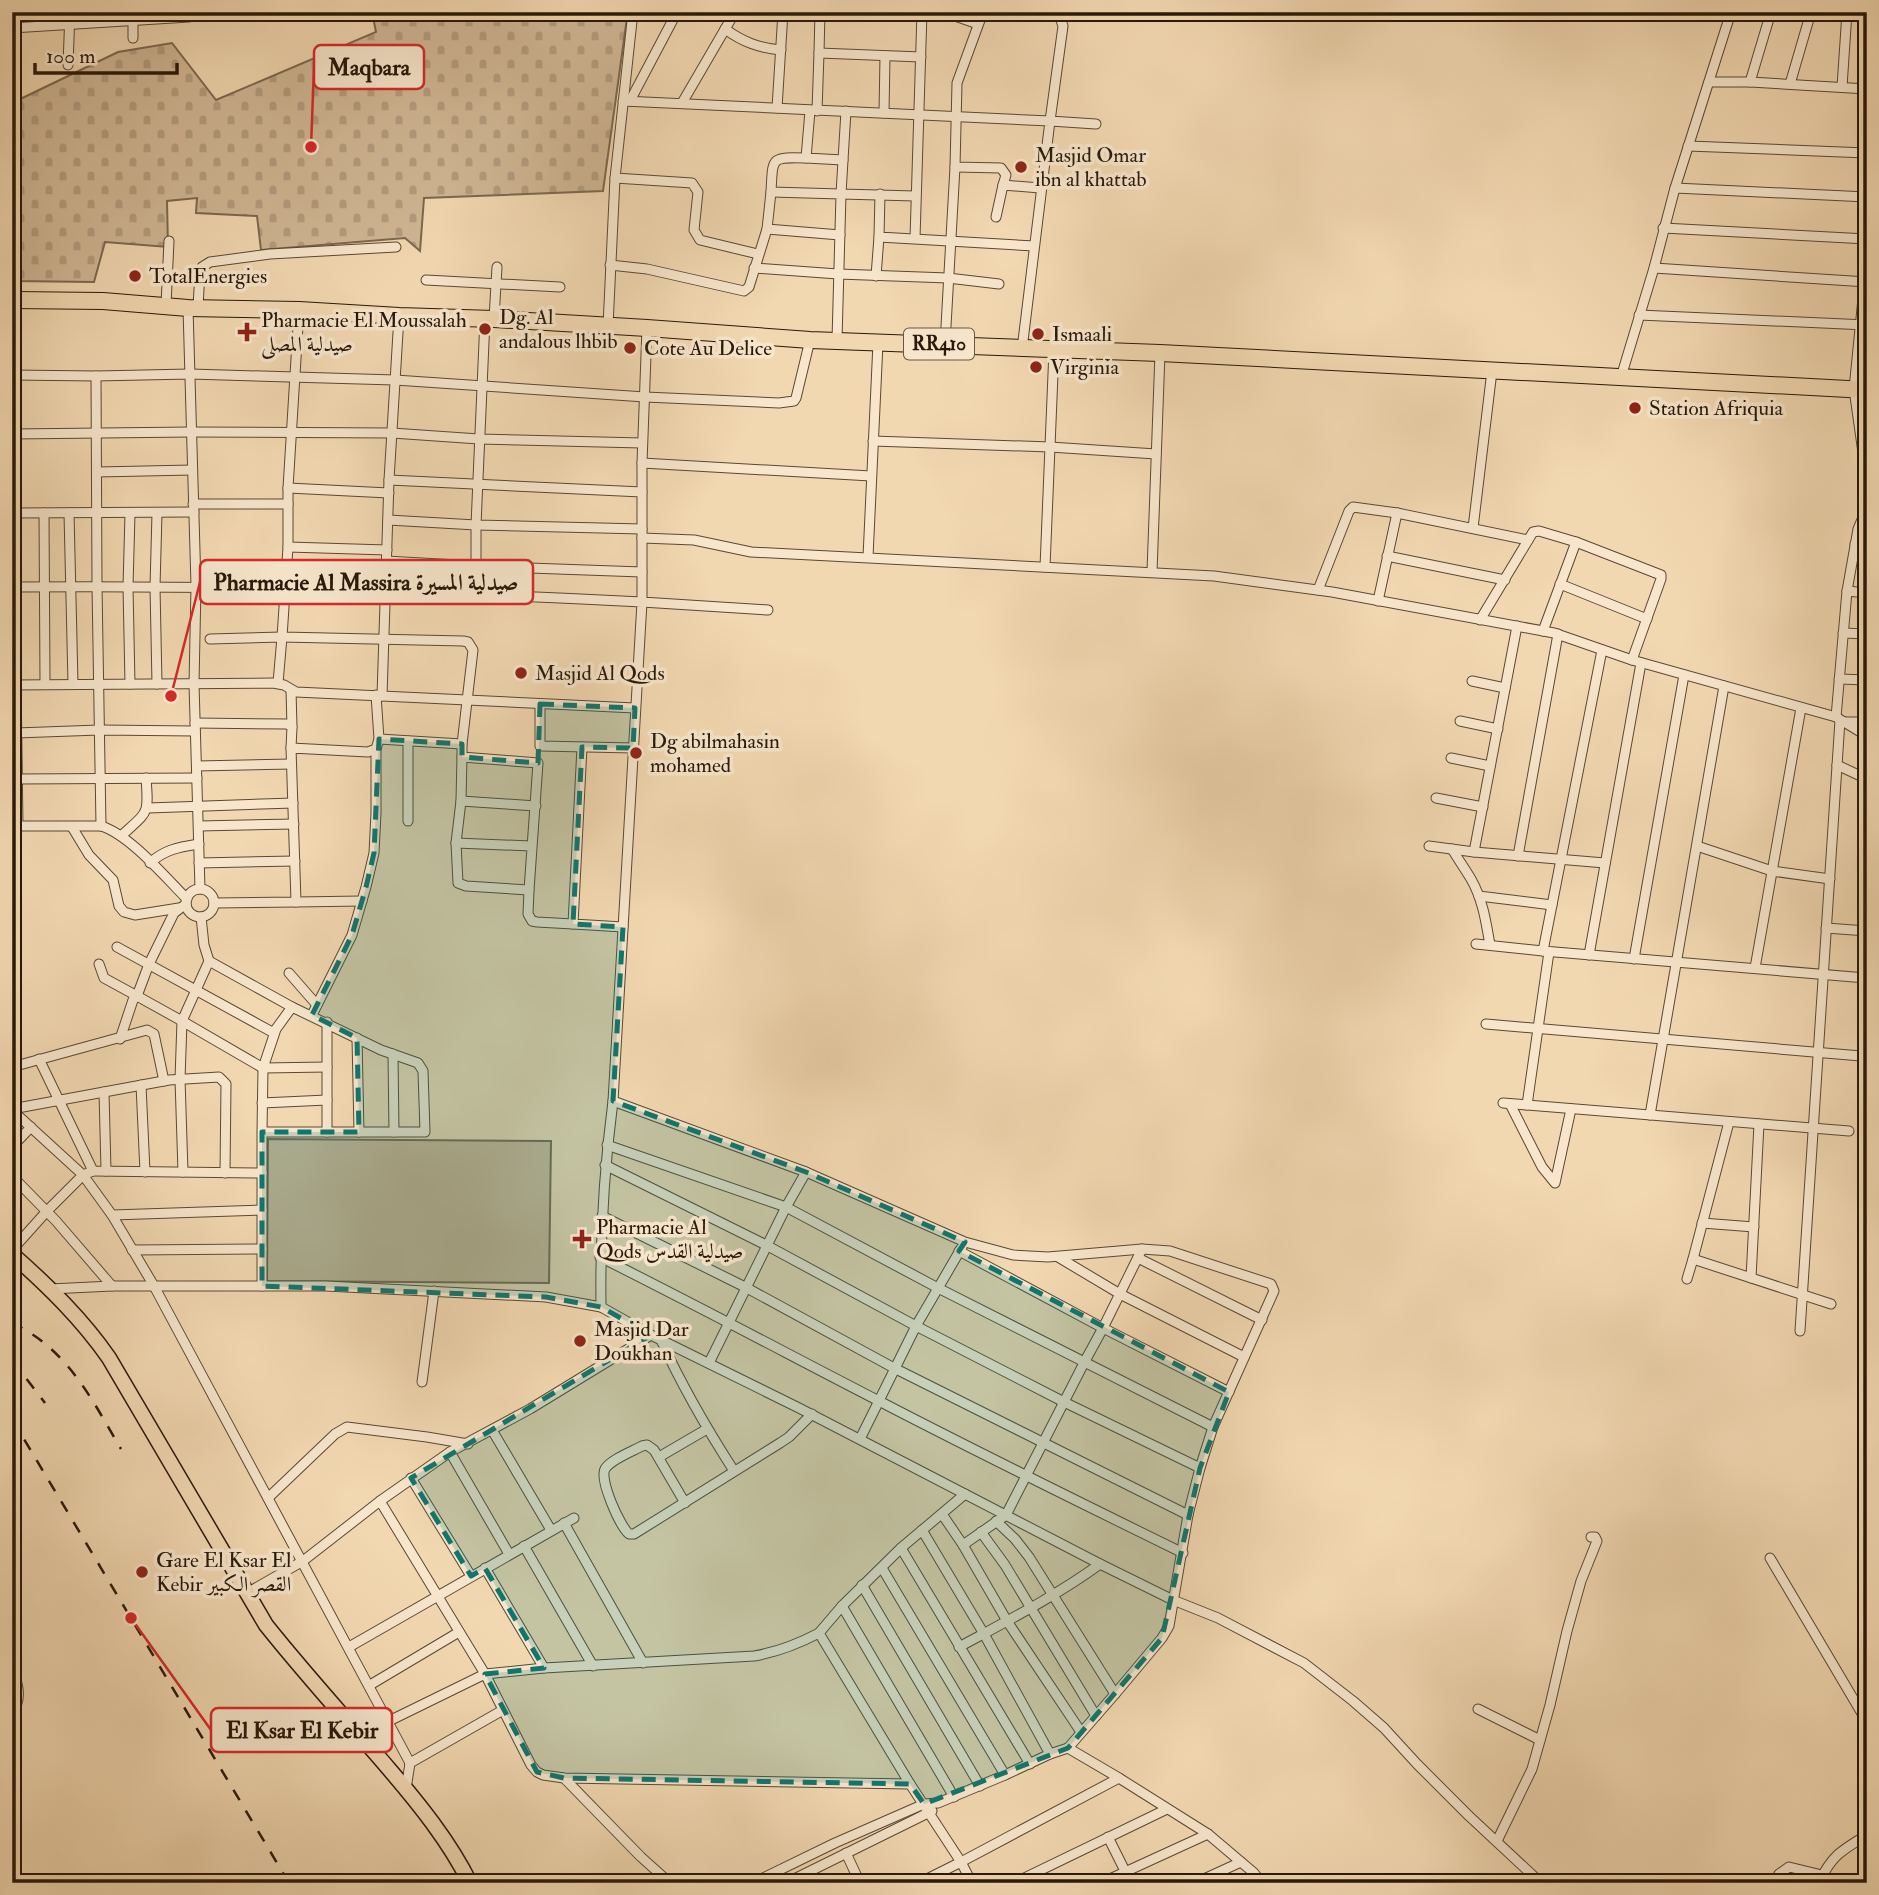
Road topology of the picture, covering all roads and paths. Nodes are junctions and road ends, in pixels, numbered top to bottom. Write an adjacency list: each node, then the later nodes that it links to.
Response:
1 (13, 12): 19 (street)
2 (70, 12): 18 (street)
3 (196, 12): 16 (street)
4 (633, 12): 33 (street)
5 (677, 12): 33 (street)
6 (735, 12): 20 (street)
7 (783, 12): 22 (street)
8 (820, 12): 23 (street)
9 (922, 12): 17 (street); 25 (street)
10 (983, 12): 17 (street)
11 (1058, 12): 41 (street)
12 (1731, 12): 27 (street)
13 (1771, 12): 28 (street)
14 (1811, 12): 29 (street)
15 (1847, 12): 30 (street)
16 (133, 17): 18 (street); 21 (street)
17 (978, 24): 40 (street)
18 (69, 26): 19 (street); 26 (street)
19 (13, 28): 32 (street)
20 (725, 29): 22 (street); 34 (street)
21 (132, 38)
22 (781, 50): 35 (street)
23 (819, 53): 24 (street); 36 (street)
24 (885, 56): 25 (street); 38 (street)
25 (921, 57): 39 (street)
26 (68, 65)
27 (1709, 82): 28 (street); 43 (street)
28 (1750, 82): 29 (street)
29 (1790, 84): 30 (street)
30 (1842, 87): 31 (street)
31 (1867, 89)
32 (15, 97)
33 (626, 101): 34 (street); 48 (street)
34 (682, 103): 35 (street)
35 (777, 108): 36 (street)
36 (813, 111): 37 (street); 45 (street)
37 (846, 111): 38 (street); 46 (street)
38 (884, 113): 39 (street)
39 (918, 115): 40 (street); 55 (street)
40 (956, 116): 41 (street); 47 (street)
41 (1050, 121): 42 (street); 50 (street)
42 (1096, 124)
43 (1689, 146): 44 (street); 51 (street)
44 (1867, 153)
45 (806, 158): 46 (street); 52 (street)
46 (843, 160): 53 (street)
47 (955, 167): 49 (street); 64 (street)
48 (615, 178): 68 (street); 70 (street)
49 (1003, 186): 50 (street); 57 (street)
50 (1040, 188): 66 (street)
51 (1675, 188): 56 (street); 58 (street)
52 (771, 192): 53 (street); 59 (street)
53 (841, 194): 54 (street); 60 (street)
54 (880, 194): 55 (street); 61 (street)
55 (915, 196): 62 (street)
56 (1867, 197)
57 (996, 217)
58 (1663, 228): 63 (street); 73 (street)
59 (767, 229): 60 (street); 68 (street)
60 (840, 235): 74 (street)
61 (878, 237): 62 (street); 75 (street)
62 (915, 238): 64 (street)
63 (1867, 239)
64 (950, 240): 66 (street); 76 (street)
65 (169, 242): 83 (street)
66 (1034, 246): 96 (street)
67 (396, 247): 84 (street)
68 (758, 254): 72 (street)
69 (1867, 258): 78 (street)
70 (610, 265): 72 (street); 90 (street)
71 (497, 267): 79 (street)
72 (754, 268): 74 (street)
73 (1654, 268): 78 (street); 86 (street)
74 (838, 274): 75 (street); 93 (street)
75 (876, 276): 76 (street)
76 (948, 278): 80 (street); 95 (street)
77 (426, 280): 79 (street)
78 (1866, 282): 89 (street)
79 (496, 283): 81 (street); 88 (street)
80 (999, 284)
81 (560, 287)
82 (13, 299): 83 (highway, RR410); 99 (street)
83 (166, 306): 84 (highway, RR410)
84 (193, 307): 85 (highway, RR410); 101 (street)
85 (299, 310): 87 (highway, RR410); 104 (street)
86 (1639, 315): 89 (street); 105 (street)
87 (399, 316): 88 (highway, RR410); 106 (street)
88 (490, 319): 90 (highway, RR410); 107 (street)
89 (1863, 325): 109 (street)
90 (608, 326): 91 (highway, RR410)
91 (647, 328): 92 (highway, RR410); 110 (street)
92 (810, 340): 93 (highway, RR410); 110 (street)
93 (837, 340): 94 (highway, RR410)
94 (878, 343): 95 (highway, RR410); 117 (street)
95 (945, 344): 96 (highway, RR410)
96 (1022, 349): 97 (highway, RR410)
97 (1054, 351): 98 (highway, RR410); 119 (street)
98 (1160, 353): 100 (highway, RR410); 120 (street)
99 (12, 364)
100 (1492, 371): 105 (highway, RR410); 143 (street)
101 (190, 374): 103 (street); 104 (street); 111 (street)
102 (12, 375): 103 (street)
103 (96, 376): 113 (street)
104 (295, 377): 106 (street); 112 (street)
105 (1621, 377): 109 (highway, RR410)
106 (395, 380): 107 (street); 114 (street)
107 (481, 385): 110 (street); 116 (street)
108 (12, 387): 115 (street)
109 (1860, 389): 126 (street)
110 (645, 397): 118 (street)
111 (191, 432): 112 (street); 113 (street); 122 (street)
112 (292, 432): 114 (street); 128 (street)
113 (97, 433): 115 (street); 123 (street)
114 (392, 433): 116 (street); 125 (street)
115 (12, 434): 134 (street)
116 (479, 439): 118 (street); 127 (street)
117 (873, 440): 119 (street); 124 (street)
118 (642, 443): 121 (street)
119 (1050, 447): 120 (street); 155 (street)
120 (1156, 454): 157 (street)
121 (642, 463): 124 (street); 129 (street)
122 (192, 470): 123 (street); 132 (street)
123 (97, 472): 140 (street)
124 (871, 475): 151 (street)
125 (389, 480): 127 (street); 130 (street)
126 (1867, 481)
127 (477, 484): 129 (street); 142 (street)
128 (288, 488): 130 (street); 131 (street)
129 (642, 492): 144 (street)
130 (389, 493): 141 (street)
131 (288, 504): 132 (street); 149 (street)
132 (194, 508): 138 (street); 163 (street)
133 (1867, 508): 147 (street)
134 (13, 513): 135 (street); 164 (street)
135 (44, 513): 136 (street); 160 (street)
136 (69, 513): 140 (street); 161 (street)
137 (130, 513): 138 (street); 140 (street); 165 (street)
138 (157, 513): 166 (street)
139 (1397, 513): 143 (street); 152 (street); 168 (street)
140 (97, 514): 162 (street)
141 (388, 520): 142 (street); 150 (street)
142 (476, 525): 144 (street); 154 (street)
143 (1473, 528): 145 (street)
144 (642, 533): 151 (street); 156 (street)
145 (1528, 540): 146 (street); 158 (street)
146 (1576, 542): 159 (street); 176 (street)
147 (1855, 544): 148 (street); 170 (street)
148 (1867, 545)
149 (288, 547): 150 (street); 167 (street)
150 (387, 550): 153 (street)
151 (868, 556): 155 (street)
152 (1387, 556): 158 (street); 173 (street)
153 (386, 562): 154 (street); 169 (street)
154 (476, 566): 156 (street); 171 (street)
155 (1045, 567): 157 (street)
156 (642, 572): 174 (street)
157 (1152, 572): 168 (street)
158 (1505, 580): 177 (street)
159 (1560, 584): 176 (street); 179 (street)
160 (44, 586): 161 (street); 164 (street); 194 (street)
161 (70, 586): 162 (street); 195 (street)
162 (97, 586): 165 (street); 196 (street)
163 (196, 586): 166 (street); 167 (street); 199 (street)
164 (13, 587): 180 (street)
165 (128, 587): 166 (street); 197 (street)
166 (155, 587): 198 (street)
167 (286, 588): 169 (street); 184 (street)
168 (1318, 590): 173 (street)
169 (385, 591): 171 (street); 186 (street)
170 (1847, 591): 172 (street); 181 (street)
171 (476, 593): 174 (street)
172 (1867, 593)
173 (1378, 601): 177 (street)
174 (642, 602): 175 (street); 208 (street)
175 (768, 610)
176 (1647, 619): 188 (street)
177 (1480, 620): 178 (street)
178 (1517, 626): 179 (street); 202 (street)
179 (1543, 631): 182 (street)
180 (13, 633): 200 (street)
181 (1843, 633): 183 (street); 190 (street)
182 (1558, 634): 187 (street); 258 (street)
183 (1867, 634)
184 (282, 636): 185 (street); 186 (street); 193 (street)
185 (210, 639)
186 (384, 639): 204 (street); 205 (street)
187 (1602, 650): 188 (street); 259 (street)
188 (1636, 661): 189 (street); 263 (street)
189 (1684, 675): 201 (street); 284 (street)
190 (1839, 679): 191 (street); 209 (street)
191 (1867, 680)
192 (1472, 681): 202 (street)
193 (278, 683): 199 (street); 203 (street)
194 (45, 684): 195 (street); 200 (street)
195 (72, 684): 196 (street)
196 (99, 684): 197 (street); 215 (street)
197 (130, 684): 198 (street)
198 (157, 684): 199 (street)
199 (194, 684): 212 (street)
200 (14, 685): 216 (street)
201 (1724, 687): 207 (street); 255 (street)
202 (1505, 688): 214 (street)
203 (291, 690): 204 (street); 213 (street)
204 (379, 695): 205 (street); 219 (street)
205 (468, 700): 206 (street); 220 (street)
206 (540, 704): 208 (street); 221 (street)
207 (1801, 708): 209 (street); 264 (street)
208 (635, 709): 224 (street)
209 (1840, 720): 211 (street); 217 (street); 229 (street)
210 (1460, 721): 214 (street)
211 (1867, 722)
212 (195, 727): 213 (street); 215 (street); 230 (street)
213 (292, 727): 223 (street)
214 (1497, 729): 231 (street)
215 (99, 730): 216 (street); 232 (street)
216 (16, 733): 235 (street)
217 (1867, 736)
218 (408, 741): 219 (street); 220 (street); 244 (street)
219 (378, 744): 223 (street); 269 (street)
220 (462, 744): 225 (street)
221 (540, 746): 222 (street); 227 (street)
222 (582, 747): 224 (street); 275 (street)
223 (291, 748): 228 (street)
224 (633, 748): 276 (street)
225 (462, 758): 227 (street); 238 (street)
226 (1451, 758): 231 (street)
227 (538, 763): 240 (street)
228 (291, 764): 230 (street); 239 (street)
229 (1837, 765): 236 (street); 265 (street)
230 (197, 766): 234 (street)
231 (1490, 766): 242 (street)
232 (101, 778): 233 (street); 235 (street); 247 (street)
233 (146, 778): 234 (street); 243 (street)
234 (197, 778): 241 (street)
235 (17, 779): 246 (street)
236 (1867, 779)
237 (1436, 798): 242 (street)
238 (460, 801): 240 (street); 251 (street)
239 (293, 803): 241 (street); 245 (street)
240 (536, 806): 253 (street)
241 (198, 807): 243 (street); 248 (street)
242 (1483, 807): 257 (street)
243 (148, 808): 250 (street)
244 (408, 821)
245 (294, 824): 248 (street); 260 (street)
246 (15, 826): 249 (street)
247 (101, 826): 249 (street); 250 (street)
248 (199, 826): 252 (street)
249 (72, 827): 272 (street)
250 (121, 836): 261 (street)
251 (456, 843): 253 (street); 267 (street)
252 (199, 844): 261 (street); 262 (street)
253 (531, 846): 267 (street)
254 (1429, 846): 256 (street)
255 (1697, 846): 264 (street); 286 (street)
256 (1452, 849): 257 (street); 268 (street)
257 (1474, 852): 258 (street)
258 (1518, 856): 259 (street)
259 (1561, 859): 263 (street); 273 (street)
260 (295, 861): 262 (street); 271 (street)
261 (150, 863): 272 (street)
262 (200, 863): 266 (street)
263 (1605, 863): 283 (street)
264 (1772, 871): 265 (street); 289 (street)
265 (1830, 879): 277 (street)
266 (200, 890): 270 (street); 272 (street)
267 (528, 890): 275 (street)
268 (1479, 896): 273 (street); 280 (street)
269 (362, 901): 271 (street); 295 (street)
270 (214, 902): 271 (street); 274 (street)
271 (296, 902)
272 (184, 904): 274 (street); 288 (street)
273 (1552, 905): 282 (street)
274 (201, 917): 285 (street)
275 (573, 924): 276 (street)
276 (623, 928): 318 (street)
277 (1826, 928): 278 (street); 291 (street)
278 (1867, 931)
279 (1476, 944): 280 (street)
280 (1490, 945): 282 (street)
281 (117, 947): 288 (street)
282 (1546, 951): 283 (street); 301 (street)
283 (1589, 955): 284 (street)
284 (1634, 958): 286 (street)
285 (209, 961): 293 (street); 296 (street)
286 (1677, 962): 289 (street); 305 (street)
287 (99, 964): 294 (street)
288 (149, 964): 293 (street); 294 (street)
289 (1755, 968): 291 (street)
290 (289, 973): 295 (street)
291 (1823, 974): 292 (street); 306 (street)
292 (1867, 978)
293 (197, 991): 298 (street); 302 (street)
294 (137, 996): 298 (street); 303 (street)
295 (317, 1005): 297 (street)
296 (292, 1006): 297 (street); 302 (street)
297 (312, 1015): 299 (street)
298 (182, 1021): 312 (street); 313 (street)
299 (327, 1022): 304 (street); 311 (street)
300 (1486, 1024): 301 (street)
301 (1538, 1028): 305 (street); 321 (street)
302 (274, 1033): 312 (street)
303 (120, 1038): 309 (street); 314 (street)
304 (357, 1038): 307 (street); 332 (street)
305 (1664, 1039): 306 (street); 324 (street)
306 (1818, 1053): 308 (street); 328 (street)
307 (393, 1054): 333 (street); 333 (street)
308 (1861, 1056)
309 (39, 1059): 310 (street); 319 (street)
310 (12, 1067)
311 (327, 1067): 312 (street); 317 (street)
312 (263, 1068): 320 (street)
313 (180, 1079): 314 (street); 340 (street); 342 (street)
314 (164, 1081): 315 (street)
315 (141, 1085): 316 (street); 339 (street)
316 (104, 1092): 319 (street); 338 (street)
317 (327, 1100): 320 (street); 331 (street)
318 (613, 1101): 334 (street); 341 (street)
319 (61, 1102): 323 (street); 337 (street)
320 (262, 1103): 330 (street)
321 (1528, 1105): 322 (street); 322 (street)
322 (1571, 1109): 324 (street)
323 (12, 1110): 327 (street)
324 (1650, 1115): 325 (street)
325 (1729, 1122): 326 (street); 351 (street)
326 (1759, 1124): 328 (street); 352 (street)
327 (31, 1126): 335 (street); 344 (street)
328 (1813, 1128): 329 (street); 373 (street)
329 (1849, 1131)
330 (262, 1132): 331 (street); 343 (street)
331 (327, 1132): 332 (street)
332 (359, 1132): 333 (street)
333 (394, 1132)
334 (607, 1145): 336 (street); 346 (street)
335 (12, 1147)
336 (605, 1165): 350 (street); 354 (street)
337 (93, 1171): 338 (street); 344 (street)
338 (106, 1171): 339 (street)
339 (145, 1172): 340 (street)
340 (183, 1172): 342 (street)
341 (806, 1172): 346 (street); 353 (street)
342 (225, 1173): 343 (street)
343 (261, 1173): 347 (street)
344 (83, 1175): 348 (street); 349 (street)
345 (12, 1176): 348 (street)
346 (786, 1207): 354 (street); 369 (street)
347 (262, 1210): 349 (street); 355 (street)
348 (47, 1211): 358 (street); 365 (street)
349 (112, 1215): 356 (street)
350 (602, 1216): 360 (street); 368 (street)
351 (1702, 1223): 352 (street); 362 (street)
352 (1754, 1227): 363 (street)
353 (965, 1242): 357 (street); 361 (street)
354 (766, 1245): 368 (street); 378 (street)
355 (262, 1249): 356 (street); 367 (street)
356 (132, 1250): 366 (street)
357 (959, 1251): 369 (street); 379 (street)
358 (12, 1252): 370 (main road)
359 (1140, 1254): 361 (street); 372 (street); 376 (street); 376 (street)
360 (600, 1257): 375 (street); 377 (street)
361 (1058, 1257): 372 (street)
362 (1692, 1259): 363 (street); 364 (street)
363 (1751, 1278): 373 (street)
364 (1687, 1279)
365 (112, 1286): 366 (street); 370 (street)
366 (154, 1286): 367 (street); 405 (street)
367 (262, 1286): 371 (street)
368 (745, 1287): 377 (street); 386 (street)
369 (938, 1288): 378 (street); 384 (street)
370 (50, 1289): 430 (main road)
371 (434, 1291): 375 (street); 387 (street)
372 (1121, 1294): 379 (street); 383 (street)
373 (1802, 1295): 374 (street); 380 (street)
374 (1831, 1304)
375 (601, 1307): 381 (street)
376 (1262, 1320): 383 (street)
377 (729, 1321): 385 (street); 389 (street)
378 (916, 1326): 386 (street); 390 (street)
379 (1104, 1328): 384 (street); 388 (street)
380 (1800, 1331)
381 (651, 1335): 382 (street); 394 (street)
382 (661, 1340): 385 (street); 393 (street)
383 (1244, 1357): 388 (street)
384 (1085, 1361): 390 (street); 392 (street)
385 (709, 1363): 391 (street)
386 (894, 1368): 389 (street); 396 (street)
387 (422, 1382)
388 (1229, 1392): 392 (street)
389 (879, 1401): 395 (street); 402 (street)
390 (1064, 1402): 396 (street); 400 (street)
391 (812, 1414): 395 (street); 401 (street)
392 (1213, 1427): 400 (street)
393 (707, 1429): 399 (street); 401 (street)
394 (492, 1430): 397 (street); 414 (street)
395 (860, 1439): 404 (street)
396 (1043, 1443): 402 (street); 409 (street)
397 (468, 1444): 398 (street); 405 (street)
398 (450, 1452): 403 (street); 422 (street)
399 (659, 1457): 407 (street); 407 (street)
400 (1200, 1468): 409 (street)
401 (734, 1471): 407 (street)
402 (1026, 1476): 410 (street); 421 (street)
403 (411, 1478): 406 (street); 428 (street)
404 (965, 1494): 408 (street); 410 (street)
405 (268, 1497): 424 (street)
406 (380, 1501): 424 (street); 432 (street)
407 (685, 1503)
408 (942, 1514): 415 (street); 418 (street)
409 (1188, 1514): 421 (street)
410 (1006, 1516): 412 (street); 425 (street)
411 (573, 1518): 413 (street)
412 (996, 1521): 416 (street); 431 (street)
413 (564, 1523): 414 (street); 442 (street)
414 (551, 1530): 419 (street)
415 (922, 1530): 420 (street); 439 (street)
416 (981, 1532): 418 (street); 435 (street)
417 (1591, 1537): 456 (street)
418 (963, 1545): 436 (street)
419 (524, 1546): 422 (street); 443 (street)
420 (901, 1548): 426 (street); 441 (street)
421 (1182, 1553): 433 (street)
422 (509, 1554): 427 (street)
423 (1770, 1558): 454 (street)
424 (303, 1561): 430 (street); 440 (street)
425 (1100, 1564): 431 (street); 433 (street)
426 (882, 1567): 429 (street); 461 (street)
427 (485, 1568): 428 (street); 444 (street)
428 (471, 1576): 432 (street)
429 (862, 1585): 434 (street); 465 (street)
430 (247, 1593): 466 (main road)
431 (1052, 1595): 435 (street); 448 (street)
432 (438, 1596): 437 (street); 440 (street)
433 (1173, 1600): 448 (street); 475 (street)
434 (842, 1606): 438 (street); 467 (street)
435 (1031, 1608): 436 (street); 452 (street)
436 (1007, 1621): 439 (street); 455 (street)
437 (460, 1632): 446 (street); 447 (street)
438 (819, 1633): 442 (street); 464 (street)
439 (984, 1633): 441 (street); 458 (street)
440 (349, 1647): 447 (street)
441 (959, 1647): 460 (street)
442 (643, 1663): 443 (street)
443 (593, 1666): 444 (street)
444 (544, 1668): 446 (street)
445 (12, 1672): 451 (street)
446 (485, 1674): 450 (street); 453 (street)
447 (370, 1685): 453 (street)
448 (1115, 1694): 452 (street)
449 (1478, 1709): 456 (street)
450 (503, 1710): 459 (street); 462 (street)
451 (12, 1714)
452 (1096, 1716): 455 (street)
453 (389, 1721): 459 (street)
454 (1867, 1722)
455 (1081, 1732): 457 (street)
456 (1540, 1740): 475 (street)
457 (1068, 1748): 458 (street); 463 (street)
458 (1050, 1754): 460 (street)
459 (410, 1763): 466 (street)
460 (1030, 1764): 461 (street)
461 (1005, 1775): 465 (street)
462 (564, 1778): 464 (street); 482 (street)
463 (1119, 1778): 470 (street); 478 (street)
464 (910, 1784): 469 (street)
465 (980, 1786): 467 (street)
466 (406, 1789): 481 (main road)
467 (954, 1797): 468 (street)
468 (938, 1803): 469 (street); 471 (street)
469 (924, 1804): 471 (street); 483 (street)
470 (1167, 1809): 472 (street); 474 (street)
471 (930, 1813): 476 (street); 478 (street)
472 (1208, 1834): 477 (street); 479 (street)
473 (1867, 1835): 480 (street)
474 (1108, 1837): 479 (street); 488 (street)
475 (1497, 1841): 493 (street)
476 (846, 1853): 484 (street); 485 (street)
477 (1241, 1862): 491 (street); 492 (street)
478 (961, 1863): 486 (street); 487 (street)
479 (1124, 1871): 489 (street); 490 (street)
480 (1821, 1879): 494 (street)
481 (470, 1883)
482 (670, 1883)
483 (753, 1883)
484 (786, 1883)
485 (860, 1883)
486 (919, 1883)
487 (972, 1883)
488 (1014, 1883)
489 (1101, 1883)
490 (1131, 1883)
491 (1195, 1883)
492 (1257, 1883)
493 (1541, 1883)
494 (1774, 1883)

